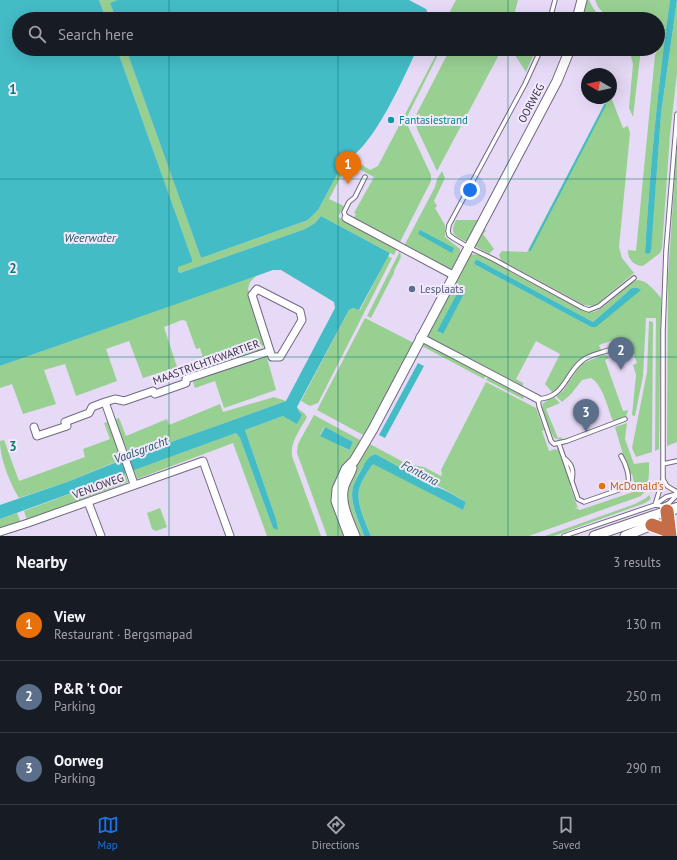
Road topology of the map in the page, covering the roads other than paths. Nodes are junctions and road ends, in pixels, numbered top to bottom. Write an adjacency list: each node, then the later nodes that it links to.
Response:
1 (555, 0): 3 (lane)
2 (582, 0): 4 (street)
3 (552, 12)
4 (579, 12)
5 (538, 56): 10 (lane)
6 (567, 56): 10 (street, OORWEG)
7 (677, 114): 24 (lane)
8 (365, 177): 9 (lane)
9 (346, 218): 11 (street)
10 (468, 247): 11 (street, OORWEG); 12 (lane)
11 (453, 275): 13 (street, OORWEG)
12 (634, 278)
13 (420, 337): 16 (street); 22 (street, OORWEG)
14 (609, 350): 16 (lane)
15 (270, 351): 15 (street); 17 (street, MAASTRICHTKWARTIER)
16 (538, 399): 20 (lane)
17 (105, 402): 19 (street); 26 (street)
18 (625, 419): 20 (lane)
19 (34, 427)
20 (559, 444): 21 (lane)
21 (621, 456)
22 (354, 461): 35 (street, OORWEG); 36 (street, OORWEG)
23 (677, 461): 24 (lane)
24 (663, 464): 25 (lane)
25 (663, 479): 27 (lane); 29 (lane)
26 (134, 484): 28 (street, VENLOWEG); 34 (street, VENLOWEG)
27 (677, 494): 29 (lane); 29 (lane)
28 (88, 502): 31 (street, VENLOWEG); 33 (street)
29 (669, 510): 30 (street); 32 (highway); 37 (lane); 38 (street)
30 (652, 525): 32 (highway); 39 (street)
31 (0, 532)
32 (670, 534)
33 (101, 536)
34 (230, 536)
35 (349, 536)
36 (355, 536)
37 (564, 536)
38 (594, 536)
39 (625, 536)

